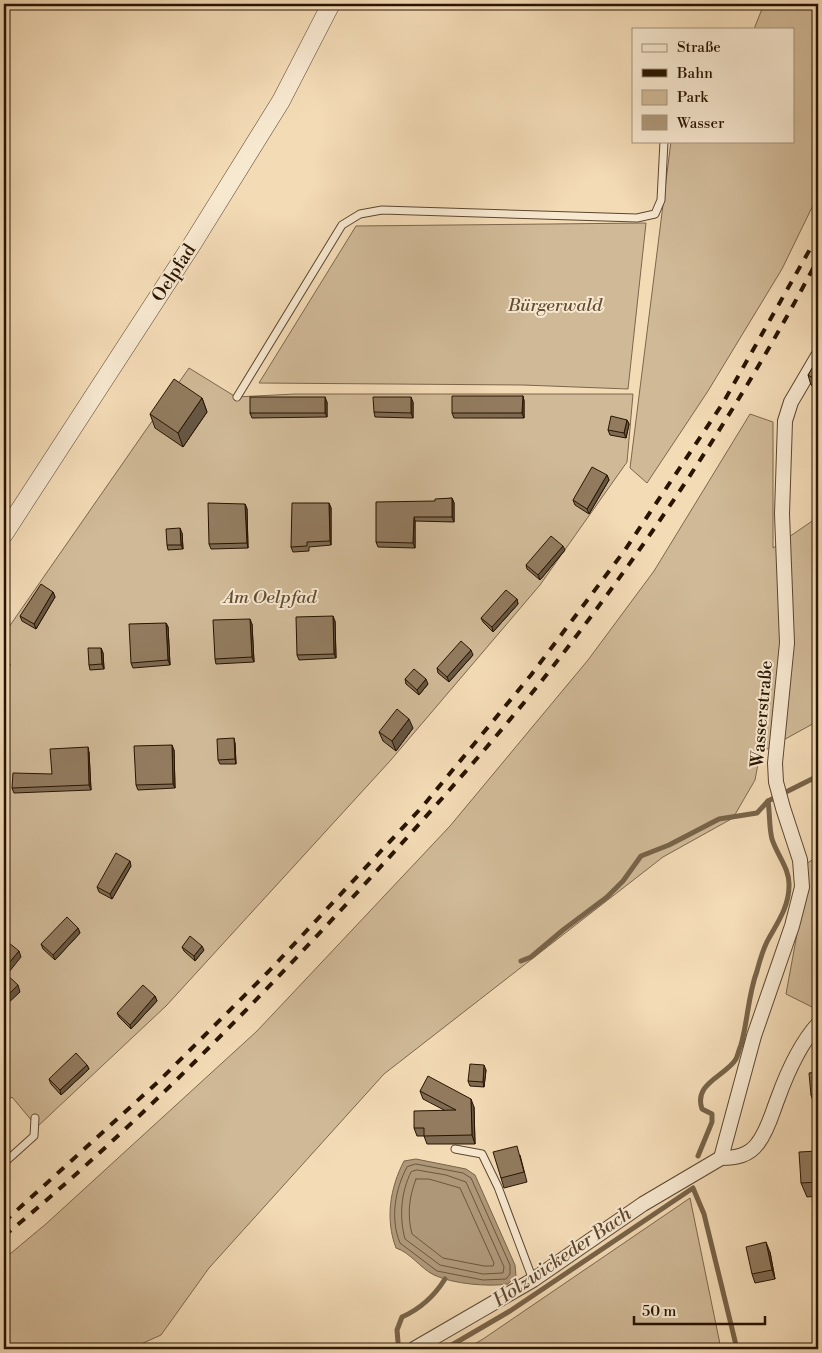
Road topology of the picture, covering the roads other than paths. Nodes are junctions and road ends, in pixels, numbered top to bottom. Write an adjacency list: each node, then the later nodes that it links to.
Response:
1 (331, 4): 5 (street, Oelpfad)
2 (664, 142): 4 (lane)
3 (818, 356): 9 (street, Wasserstraße)
4 (237, 397)
5 (4, 534)
6 (818, 1024): 9 (street)
7 (35, 1118): 10 (lane)
8 (455, 1149): 11 (lane)
9 (721, 1158): 11 (street)
10 (4, 1163)
11 (533, 1280): 12 (street)
12 (414, 1349)

